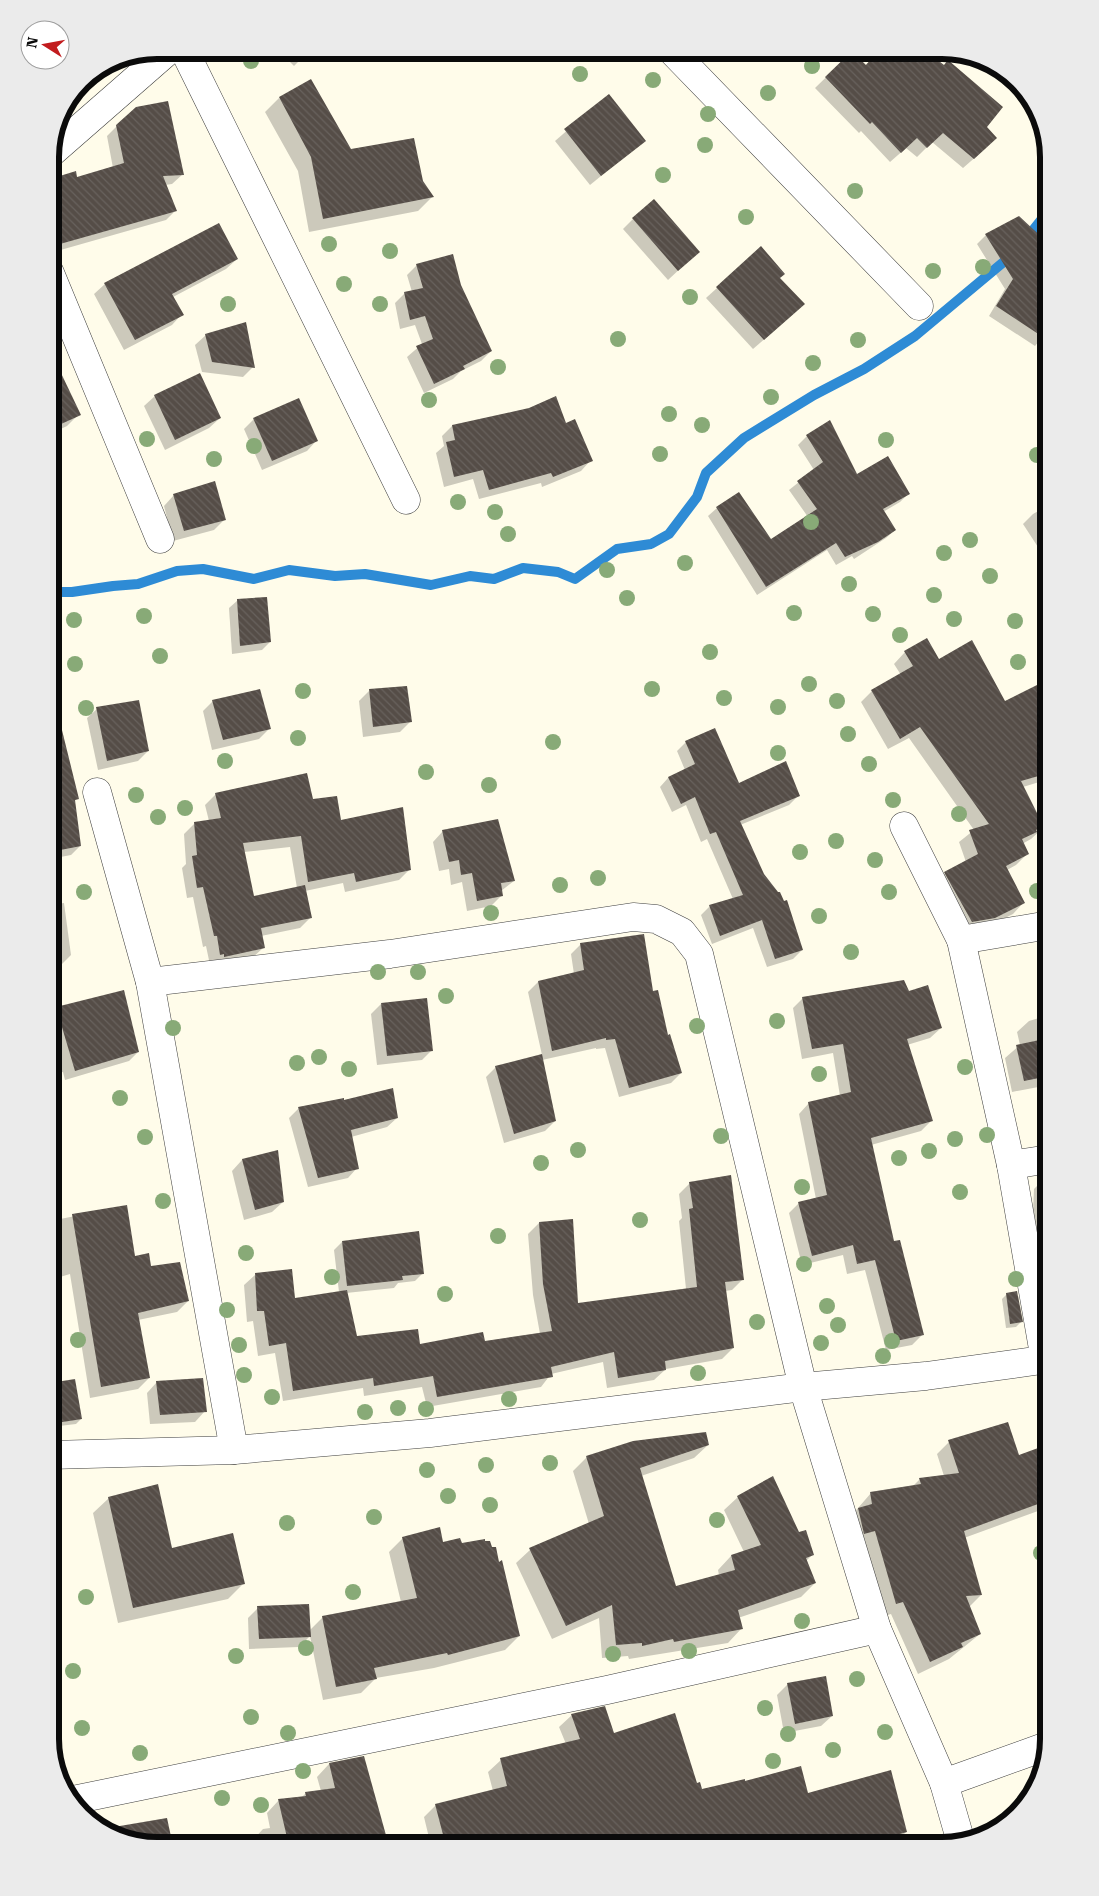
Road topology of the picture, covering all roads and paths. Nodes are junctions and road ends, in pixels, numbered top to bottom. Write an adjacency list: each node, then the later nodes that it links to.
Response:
1 (159, 59): 4 (street)
2 (188, 59): 7 (street)
3 (680, 59): 6 (street)
4 (60, 145)
5 (59, 295): 8 (street)
6 (919, 306)
7 (406, 500)
8 (160, 539)
9 (97, 792): 13 (street)
10 (904, 826): 12 (street)
11 (1040, 927): 12 (street)
12 (962, 940): 15 (street)
13 (150, 982): 18 (street); 19 (street)
14 (1040, 1160): 15 (street)
15 (1012, 1165): 16 (street)
16 (1040, 1320)
17 (1040, 1360): 18 (street)
18 (803, 1387): 19 (street); 21 (street)
19 (234, 1450): 20 (street)
20 (59, 1456)
21 (878, 1629): 23 (street); 24 (street)
22 (1039, 1749): 23 (street)
23 (944, 1783): 25 (street)
24 (79, 1799)
25 (959, 1835)

